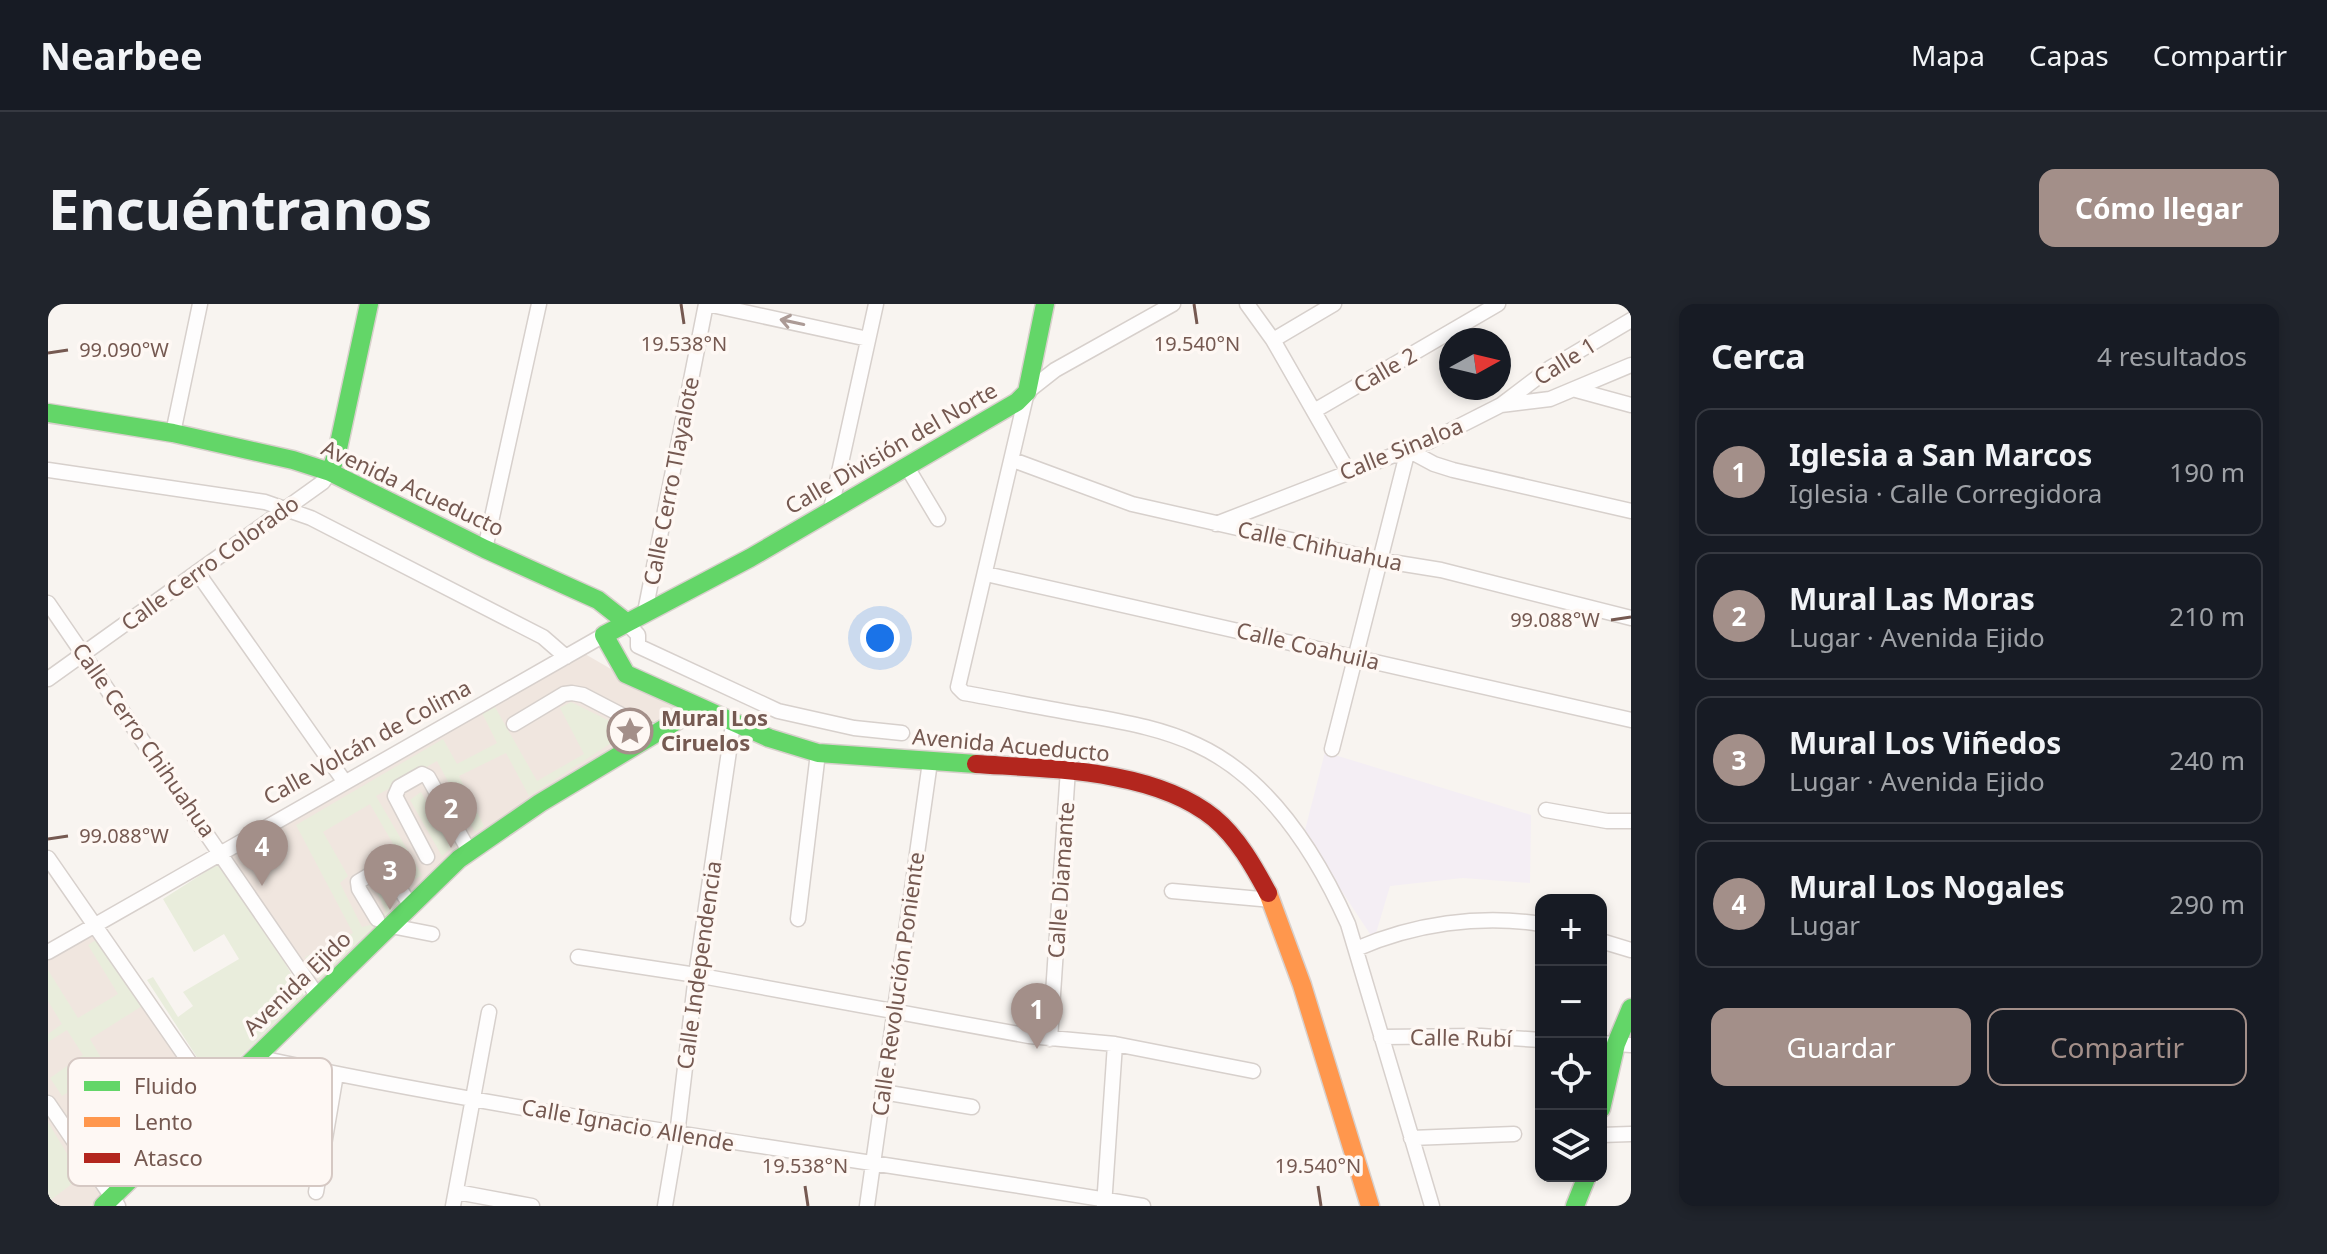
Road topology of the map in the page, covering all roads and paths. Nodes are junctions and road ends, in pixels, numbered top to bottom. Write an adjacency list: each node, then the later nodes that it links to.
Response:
1 (200, 304): 21 (street)
2 (369, 304): 27 (street)
3 (539, 304): 33 (street)
4 (707, 304): 12 (street, one-way to 4); 38 (street, Calle Cerro Tlayalote)
5 (876, 304): 12 (street)
6 (1045, 304): 16 (street)
7 (1173, 304): 16 (street, Calle División del Norte)
8 (1247, 304): 13 (street)
9 (1334, 304): 13 (street)
10 (1498, 304): 19 (street, Calle 2)
11 (1631, 320): 17 (street, Calle 1)
12 (868, 339): 30 (street)
13 (1273, 340): 19 (street)
14 (1631, 365): 15 (street, Calle Sinaloa)
15 (1576, 390): 17 (street, Calle Sinaloa); 18 (street)
16 (1027, 392): 23 (street); 24 (street, Calle División del Norte)
17 (1501, 405): 22 (street, Calle Sinaloa)
18 (1631, 405)
19 (1314, 411): 26 (street)
20 (48, 413): 21 (street, Avenida Acueducto)
21 (173, 433): 27 (street, Avenida Acueducto)
22 (1408, 450): 26 (street, Calle Sinaloa); 29 (street); 34 (street)
23 (1013, 460): 32 (street, Calle Chihuahua); 36 (street)
24 (907, 467): 30 (street, Calle División del Norte); 31 (street)
25 (48, 470): 28 (street)
26 (1348, 471): 32 (street, Calle Sinaloa)
27 (330, 472): 28 (street, Calle Cerro Colorado); 33 (street, Avenida Acueducto)
28 (285, 509): 35 (street, Calle Cerro Colorado); 44 (street)
29 (1631, 511)
30 (830, 513): 38 (street, Calle División del Norte)
31 (938, 519)
32 (1216, 524): 34 (street, Calle Chihuahua)
33 (485, 549): 40 (street, Avenida Acueducto)
34 (1379, 560): 39 (street, Calle Chihuahua); 43 (street)
35 (197, 572): 42 (street, Calle Cerro Colorado); 56 (street)
36 (986, 574): 43 (street, Calle Coahuila); 72 (street, Avenida Acueducto)
37 (48, 603): 42 (street, Calle Cerro Chihuahua)
38 (645, 612): 40 (street, Calle División del Norte)
39 (1631, 618)
40 (626, 622): 41 (street, Calle Volcán de Colima); 51 (street, Avenida Acueducto)
41 (604, 635): 44 (street, Calle Volcán de Colima); 46 (street, Avenida Acueducto)
42 (84, 653): 45 (street, Calle Cerro Colorado); 60 (street, Calle Cerro Chihuahua)
43 (1355, 656): 47 (street, Calle Coahuila); 52 (street)
44 (566, 657): 56 (street, Calle Volcán de Colima)
45 (48, 679)
46 (698, 708): 49 (street, Avenida Acueducto); 50 (street, Avenida Ejido)
47 (1631, 720)
48 (514, 724): 50 (street)
49 (733, 724): 53 (street, Avenida Acueducto); 76 (street, Calle Independencia)
50 (656, 733): 59 (street, Avenida Ejido)
51 (902, 733)
52 (1332, 749)
53 (818, 753): 54 (street, Avenida Acueducto); 66 (street)
54 (930, 762): 55 (street, Avenida Acueducto); 80 (street, Calle Revolución Poniente)
55 (1068, 769): 64 (street, Avenida Acueducto); 82 (street, Calle Diamante)
56 (344, 781): 60 (street, Calle Volcán de Colima)
57 (1546, 810): 58 (street)
58 (1631, 821)
59 (469, 851): 61 (street); 65 (street, Avenida Ejido)
60 (221, 852): 69 (street, Calle Volcán de Colima); 77 (street, Calle Cerro Chihuahua)
61 (427, 857)
62 (48, 858): 69 (street)
63 (1172, 891): 64 (street)
64 (1272, 900): 117 (street, Avenida Acueducto)
65 (411, 906): 67 (street, Avenida Ejido); 67 (street)
66 (798, 919)
67 (384, 922): 70 (street); 77 (street, Avenida Ejido)
68 (1535, 924): 72 (street)
69 (94, 925): 74 (street, Calle Volcán de Colima); 87 (street)
70 (432, 934)
71 (1607, 943): 73 (street)
72 (1356, 949): 81 (street, Avenida Acueducto)
73 (1631, 950)
74 (48, 952)
75 (578, 957): 76 (street)
76 (696, 975): 80 (street); 101 (street, Calle Independencia)
77 (319, 998): 86 (street, Avenida Ejido)
78 (1631, 1008): 85 (street)
79 (489, 1012): 95 (street)
80 (893, 1012): 82 (street); 93 (street, Calle Revolución Poniente)
81 (1381, 1037): 83 (street, Calle Rubí); 103 (street, Avenida Acueducto)
82 (1050, 1039): 84 (street)
83 (1535, 1040)
84 (1115, 1044): 89 (street); 112 (street)
85 (1616, 1044): 92 (street)
86 (256, 1057): 88 (street, Calle Ignacio Allende)
87 (187, 1058)
88 (261, 1058)
89 (1253, 1071)
90 (332, 1073): 91 (street, Calle Ignacio Allende)
91 (336, 1074): 94 (street); 95 (street, Calle Ignacio Allende)
92 (1607, 1083)
93 (883, 1092): 97 (street); 104 (street, Calle Revolución Poniente)
94 (332, 1098)
95 (474, 1099): 101 (street, Calle Ignacio Allende); 110 (street)
96 (48, 1103): 100 (street)
97 (972, 1107)
98 (1514, 1134): 103 (street)
99 (1631, 1134): 102 (street)
100 (68, 1135)
101 (677, 1135): 104 (street, Calle Ignacio Allende); 114 (street, Calle Independencia)
102 (1607, 1135)
103 (1411, 1138): 118 (street, Avenida Acueducto)
104 (873, 1162): 112 (street, Calle Ignacio Allende); 115 (street, Calle Revolución Poniente)
105 (1585, 1182): 119 (street)
106 (100, 1186): 111 (street)
107 (127, 1186): 111 (street, Avenida Ejido)
108 (317, 1186): 109 (street)
109 (316, 1192)
110 (455, 1199): 113 (street)
111 (111, 1203)
112 (1104, 1203): 116 (street, Calle Ignacio Allende)
113 (532, 1206)
114 (665, 1206)
115 (867, 1206)
116 (1143, 1206)
117 (1370, 1206)
118 (1432, 1206)
119 (1575, 1206)

